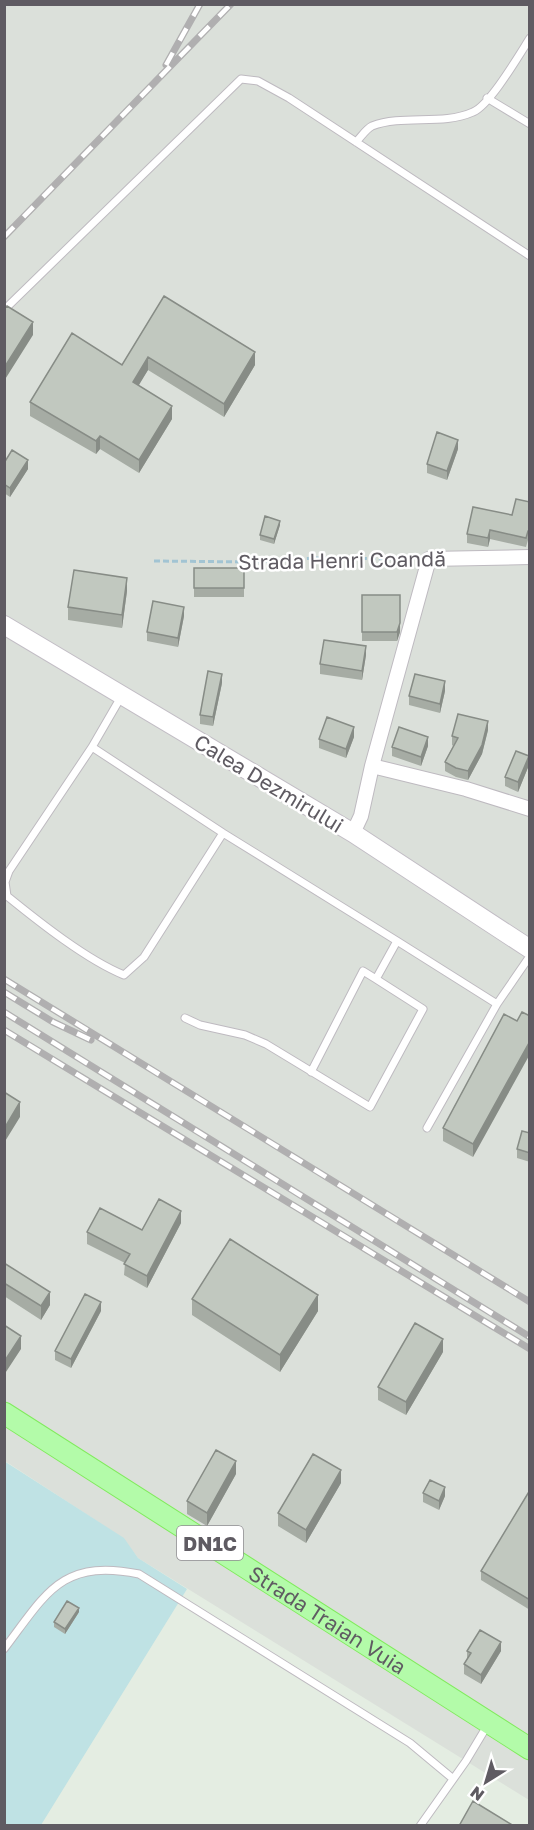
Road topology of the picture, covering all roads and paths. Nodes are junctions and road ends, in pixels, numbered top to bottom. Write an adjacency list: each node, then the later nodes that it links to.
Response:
1 (530, 39): 2 (lane)
2 (487, 98): 3 (lane); 4 (lane)
3 (530, 124)
4 (356, 142): 5 (lane); 6 (lane)
5 (530, 256)
6 (4, 310)
7 (530, 557): 8 (street, Strada Henri Coandă)
8 (429, 559): 9 (path, Strada Henri Coandă); 13 (street)
9 (154, 561)
10 (4, 625): 11 (main road, Calea Dezmirului)
11 (122, 695): 12 (lane); 16 (main road, Calea Dezmirului)
12 (92, 747): 15 (lane); 15 (lane)
13 (372, 766): 14 (street); 16 (street)
14 (530, 809)
15 (223, 833): 17 (lane)
16 (353, 833): 18 (main road, Calea Dezmirului)
17 (397, 941): 20 (lane); 21 (lane)
18 (530, 949)
19 (530, 956): 21 (lane)
20 (376, 979): 23 (lane); 23 (lane)
21 (497, 1004): 24 (lane)
22 (185, 1018): 23 (lane)
23 (311, 1072)
24 (427, 1128)
25 (4, 1413): 27 (main road, Strada Traian Vuia / DN1C)
26 (4, 1649): 29 (lane)
27 (489, 1722): 28 (main road, Strada Traian Vuia / DN1C); 29 (lane)
28 (530, 1749)
29 (452, 1778): 30 (lane)
30 (420, 1826)

